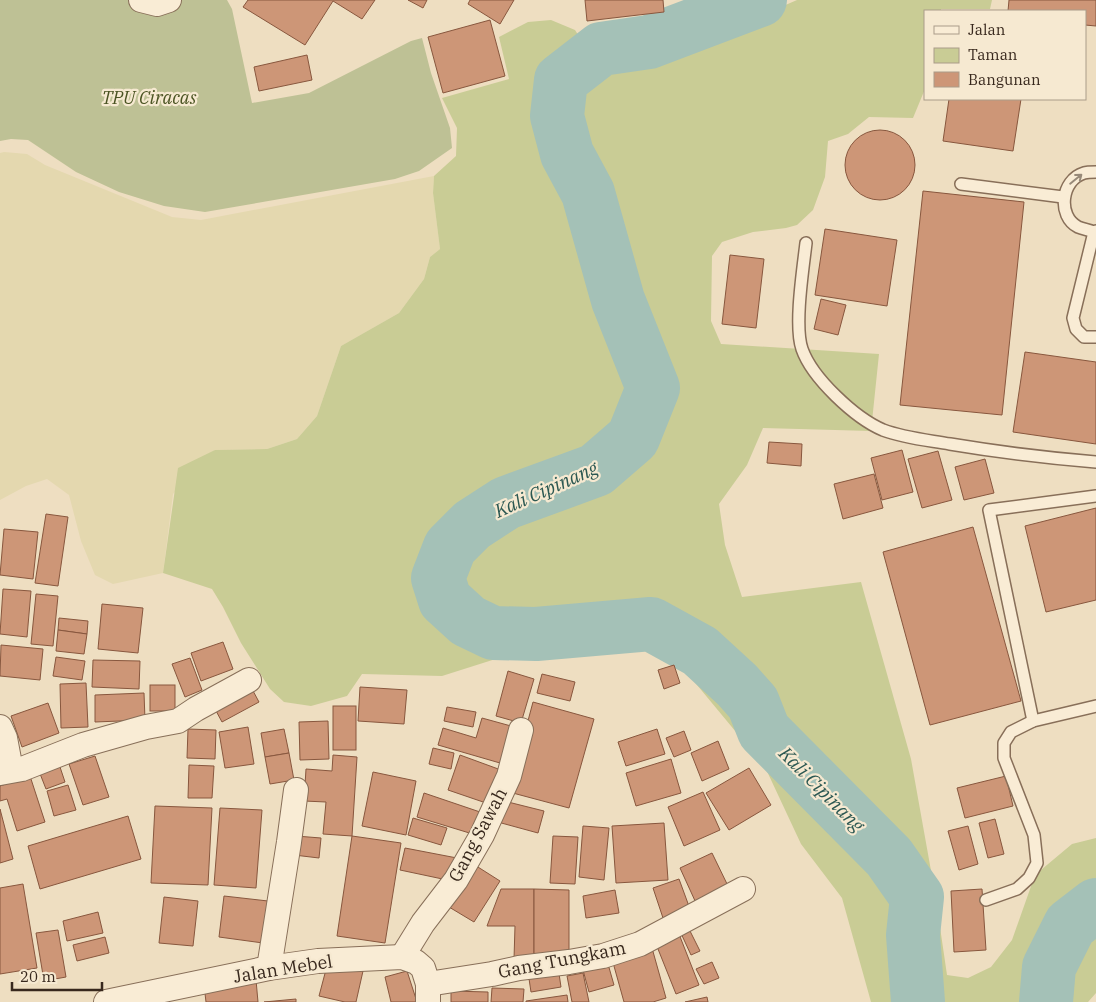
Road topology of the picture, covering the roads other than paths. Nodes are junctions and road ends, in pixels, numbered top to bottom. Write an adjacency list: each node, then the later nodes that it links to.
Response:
1 (1096, 172): 3 (lane, one-way to 1)
2 (961, 184): 3 (lane)
3 (1064, 197): 4 (lane)
4 (1095, 231): 6 (lane)
5 (806, 243): 7 (lane)
6 (1096, 337)
7 (1096, 462)
8 (1096, 496): 11 (lane)
9 (249, 680): 14 (street)
10 (1096, 706): 11 (lane)
11 (1033, 722): 17 (lane)
12 (0, 727): 14 (street)
13 (521, 730): 18 (street, Gang Sawah)
14 (6, 772)
15 (296, 790): 19 (street)
16 (743, 889): 21 (street, Gang Tungkam)
17 (986, 900)
18 (402, 957): 19 (street, Jalan Mebel); 21 (street)
19 (269, 968): 20 (street, Jalan Mebel)
20 (192, 993): 22 (street, Jalan Mebel)
21 (428, 993)
22 (106, 1002)

